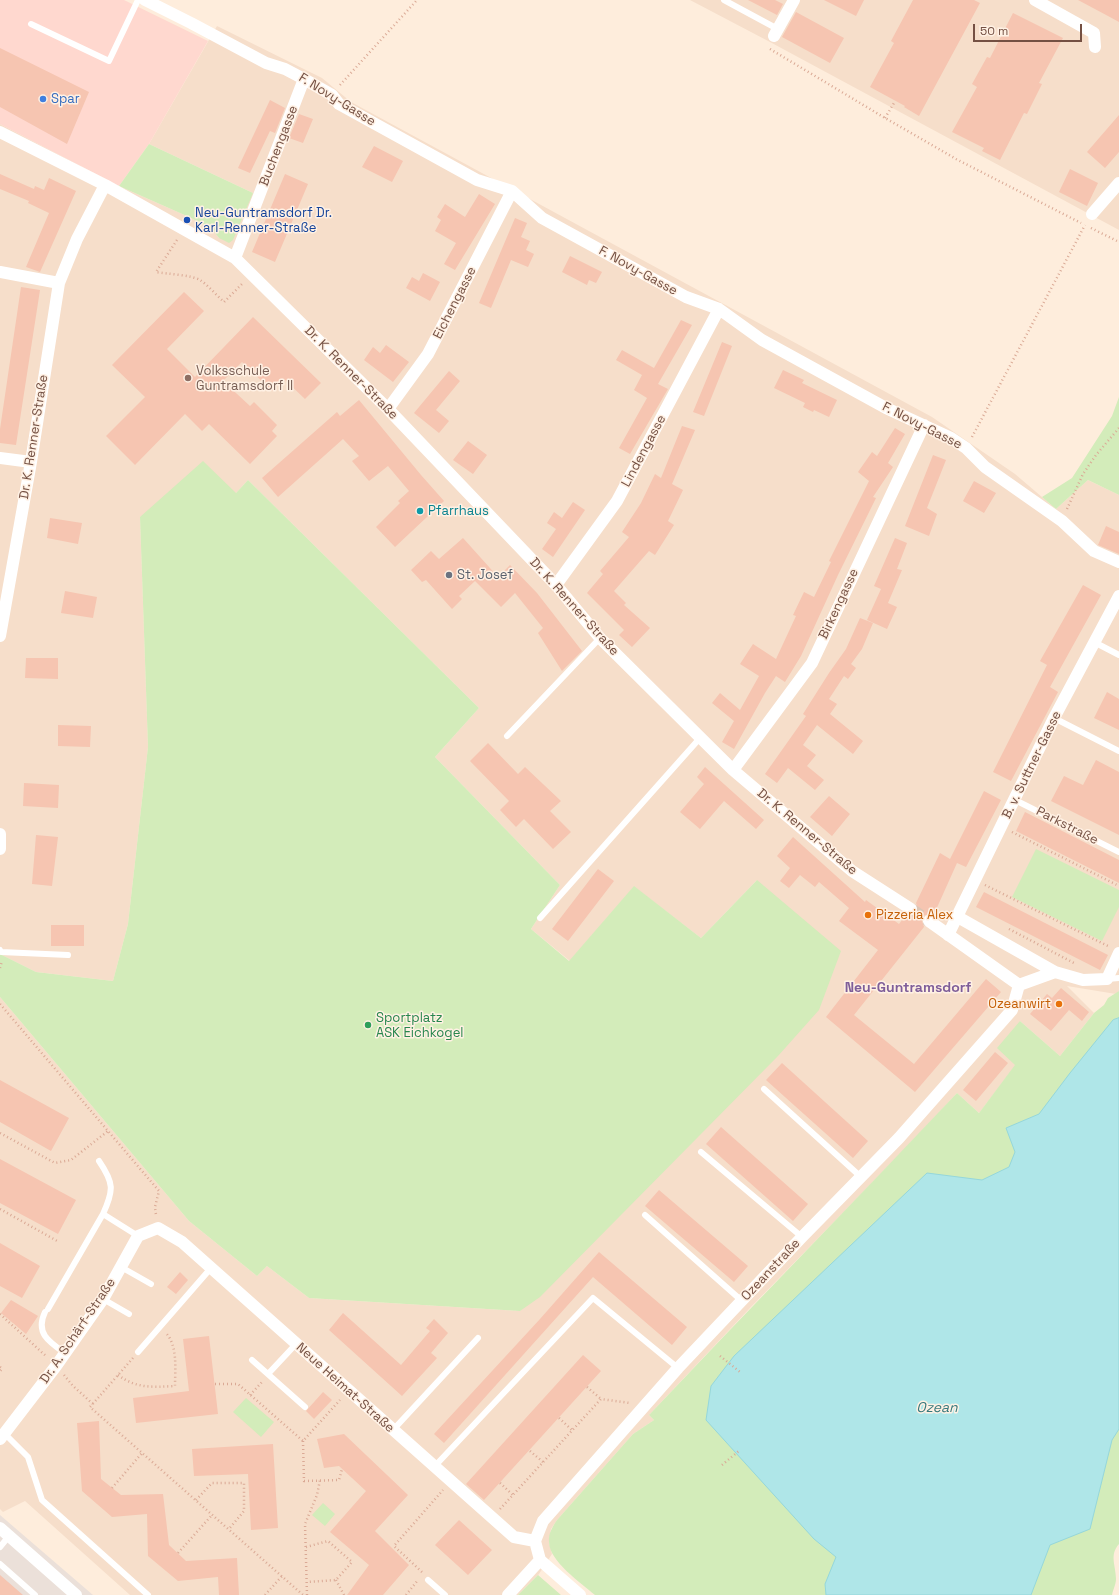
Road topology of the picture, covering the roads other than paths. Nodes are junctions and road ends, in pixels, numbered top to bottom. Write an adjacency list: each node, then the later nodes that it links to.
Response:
1 (138, 0): 6 (lane)
2 (146, 0): 9 (street, F. Novy-Gasse)
3 (724, 0): 7 (lane)
4 (794, 0): 7 (street)
5 (1034, 0): 8 (street)
6 (30, 24)
7 (774, 31)
8 (1095, 47)
9 (304, 79): 13 (street, F. Novy-Gasse); 15 (street, Buchengasse)
10 (0, 132): 12 (street)
11 (1119, 183): 14 (street)
12 (105, 185): 15 (street, Dr. K. Renner-Straße); 17 (street, Dr. K. Renner-Straße)
13 (512, 191): 18 (street, F. Novy-Gasse); 19 (street, Eichengasse)
14 (1092, 214)
15 (236, 258): 19 (street, Dr. K. Renner-Straße)
16 (0, 272): 17 (street)
17 (59, 283): 22 (street, Dr. K. Renner-Straße)
18 (719, 309): 20 (street, F. Novy-Gasse); 24 (street, Lindengasse)
19 (388, 409): 24 (street, Dr. K. Renner-Straße)
20 (924, 425): 23 (street, F. Novy-Gasse); 34 (street, Birkengasse)
21 (0, 458): 22 (street)
22 (31, 462): 26 (street, Dr. K. Renner-Straße)
23 (1119, 562)
24 (556, 585): 27 (street, Dr. K. Renner-Straße)
25 (1119, 596): 28 (street, B. v. Suttner-Gasse)
26 (0, 636)
27 (600, 638): 31 (lane); 32 (street, Dr. K. Renner-Straße)
28 (1094, 642): 29 (lane); 30 (street, B. v. Suttner-Gasse)
29 (1119, 655)
30 (1054, 718): 33 (lane); 35 (street, B. v. Suttner-Gasse)
31 (507, 736)
32 (700, 738): 34 (street, Dr. K. Renner-Straße); 41 (lane)
33 (1119, 751)
34 (733, 770): 39 (street, Dr. K. Renner-Straße)
35 (1015, 800): 38 (lane, Parkstraße); 40 (street, B. v. Suttner-Gasse)
36 (0, 834): 37 (street)
37 (0, 849)
38 (1119, 852)
39 (911, 909)
40 (956, 916): 43 (street, B. v. Suttner-Gasse); 47 (street)
41 (540, 918)
42 (929, 922): 43 (street)
43 (948, 935): 49 (street)
44 (0, 950): 46 (lane)
45 (1116, 950): 48 (street)
46 (68, 955)
47 (1055, 972): 48 (street); 49 (street)
48 (1113, 979)
49 (1019, 985): 53 (street, Ozeanstraße)
50 (764, 1089): 53 (lane)
51 (701, 1152): 57 (lane)
52 (99, 1161): 54 (lane)
53 (861, 1177): 57 (street, Ozeanstraße)
54 (103, 1214): 56 (lane); 67 (lane)
55 (645, 1214): 62 (lane)
56 (138, 1236): 58 (street, Dr. A. Schärf-Straße); 59 (street, Neue Heimat-Straße)
57 (802, 1237): 62 (street, Ozeanstraße)
58 (121, 1267): 60 (lane); 61 (street, Dr. A. Schärf-Straße)
59 (211, 1268): 65 (street, Neue Heimat-Straße); 66 (lane)
60 (151, 1284)
61 (103, 1299): 63 (lane); 67 (street, Dr. A. Schärf-Straße)
62 (742, 1301): 69 (street, Ozeanstraße)
63 (129, 1314)
64 (478, 1338): 72 (lane)
65 (296, 1344): 70 (lane); 72 (street, Neue Heimat-Straße)
66 (138, 1352)
67 (65, 1353): 73 (street, Dr. A. Schärf-Straße)
68 (252, 1360): 70 (lane)
69 (678, 1368): 74 (lane); 76 (street, Ozeanstraße)
70 (268, 1374): 71 (lane)
71 (305, 1407)
72 (393, 1430): 74 (street, Neue Heimat-Straße)
73 (2, 1434): 83 (lane)
74 (434, 1467): 76 (street, Neue Heimat-Straße)
75 (5, 1532): 77 (lane); 82 (street)
76 (535, 1541): 78 (street)
77 (0, 1547)
78 (540, 1560): 85 (street); 86 (street)
79 (0, 1564): 81 (lane)
80 (428, 1580): 84 (lane)
81 (35, 1595)
82 (76, 1595)
83 (148, 1595)
84 (445, 1595)
85 (508, 1595)
86 (580, 1595)

